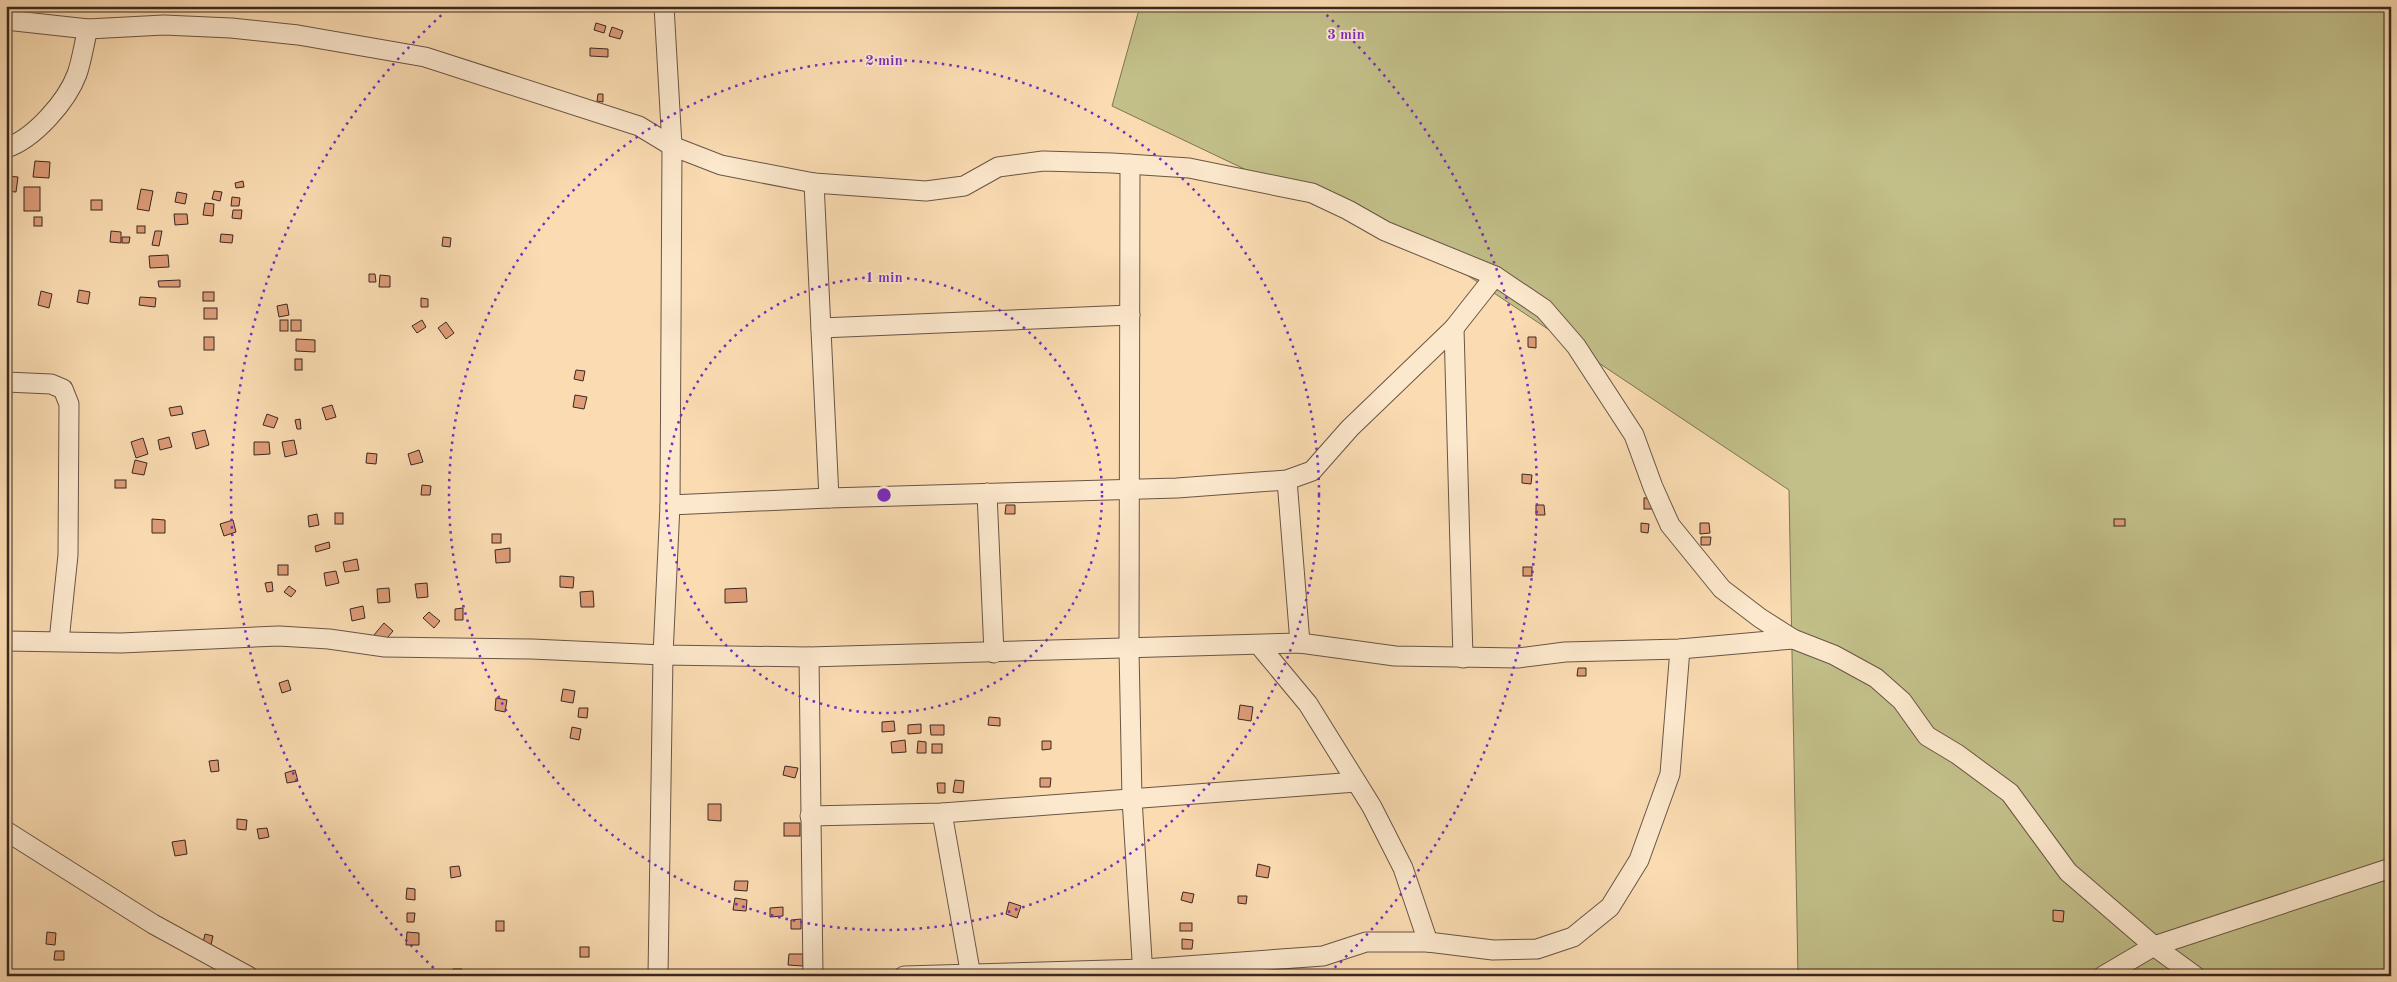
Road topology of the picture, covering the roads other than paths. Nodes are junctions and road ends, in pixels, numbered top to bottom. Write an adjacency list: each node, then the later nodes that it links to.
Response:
1 (664, 6): 4 (street)
2 (6, 20): 3 (street)
3 (88, 29): 4 (street); 5 (street)
4 (672, 146): 7 (street); 17 (street)
5 (6, 148)
6 (1130, 164): 7 (street); 8 (street); 9 (street)
7 (814, 183): 10 (street)
8 (1495, 276): 11 (street); 18 (street)
9 (1130, 314): 10 (street); 14 (street)
10 (821, 328): 16 (street)
11 (1454, 328): 13 (street); 28 (street)
12 (6, 382): 20 (street)
13 (1287, 480): 14 (street); 21 (street)
14 (1130, 489): 15 (street); 23 (street)
15 (987, 493): 16 (street); 25 (street)
16 (829, 498): 17 (street)
17 (670, 505): 26 (street)
18 (1793, 639): 24 (street); 36 (street)
19 (6, 641): 20 (street)
20 (59, 642): 26 (street)
21 (1300, 643): 22 (street); 28 (street)
22 (1259, 645): 23 (street); 29 (street)
23 (1129, 649): 25 (street); 30 (street)
24 (1680, 649): 28 (street); 35 (street)
25 (994, 652): 27 (street)
26 (663, 655): 27 (street); 40 (street)
27 (808, 657): 32 (street)
28 (1463, 658)
29 (1356, 782): 30 (street); 35 (street)
30 (1132, 799): 31 (street); 37 (street)
31 (942, 813): 32 (street); 38 (street)
32 (810, 816): 41 (street)
33 (6, 831): 39 (street)
34 (2391, 868): 36 (street)
35 (1428, 942): 37 (street)
36 (2154, 946): 43 (street); 44 (street)
37 (1144, 972): 38 (street)
38 (971, 974): 42 (street)
39 (248, 976)
40 (658, 976)
41 (813, 976)
42 (904, 976)
43 (2103, 976)
44 (2196, 976)

